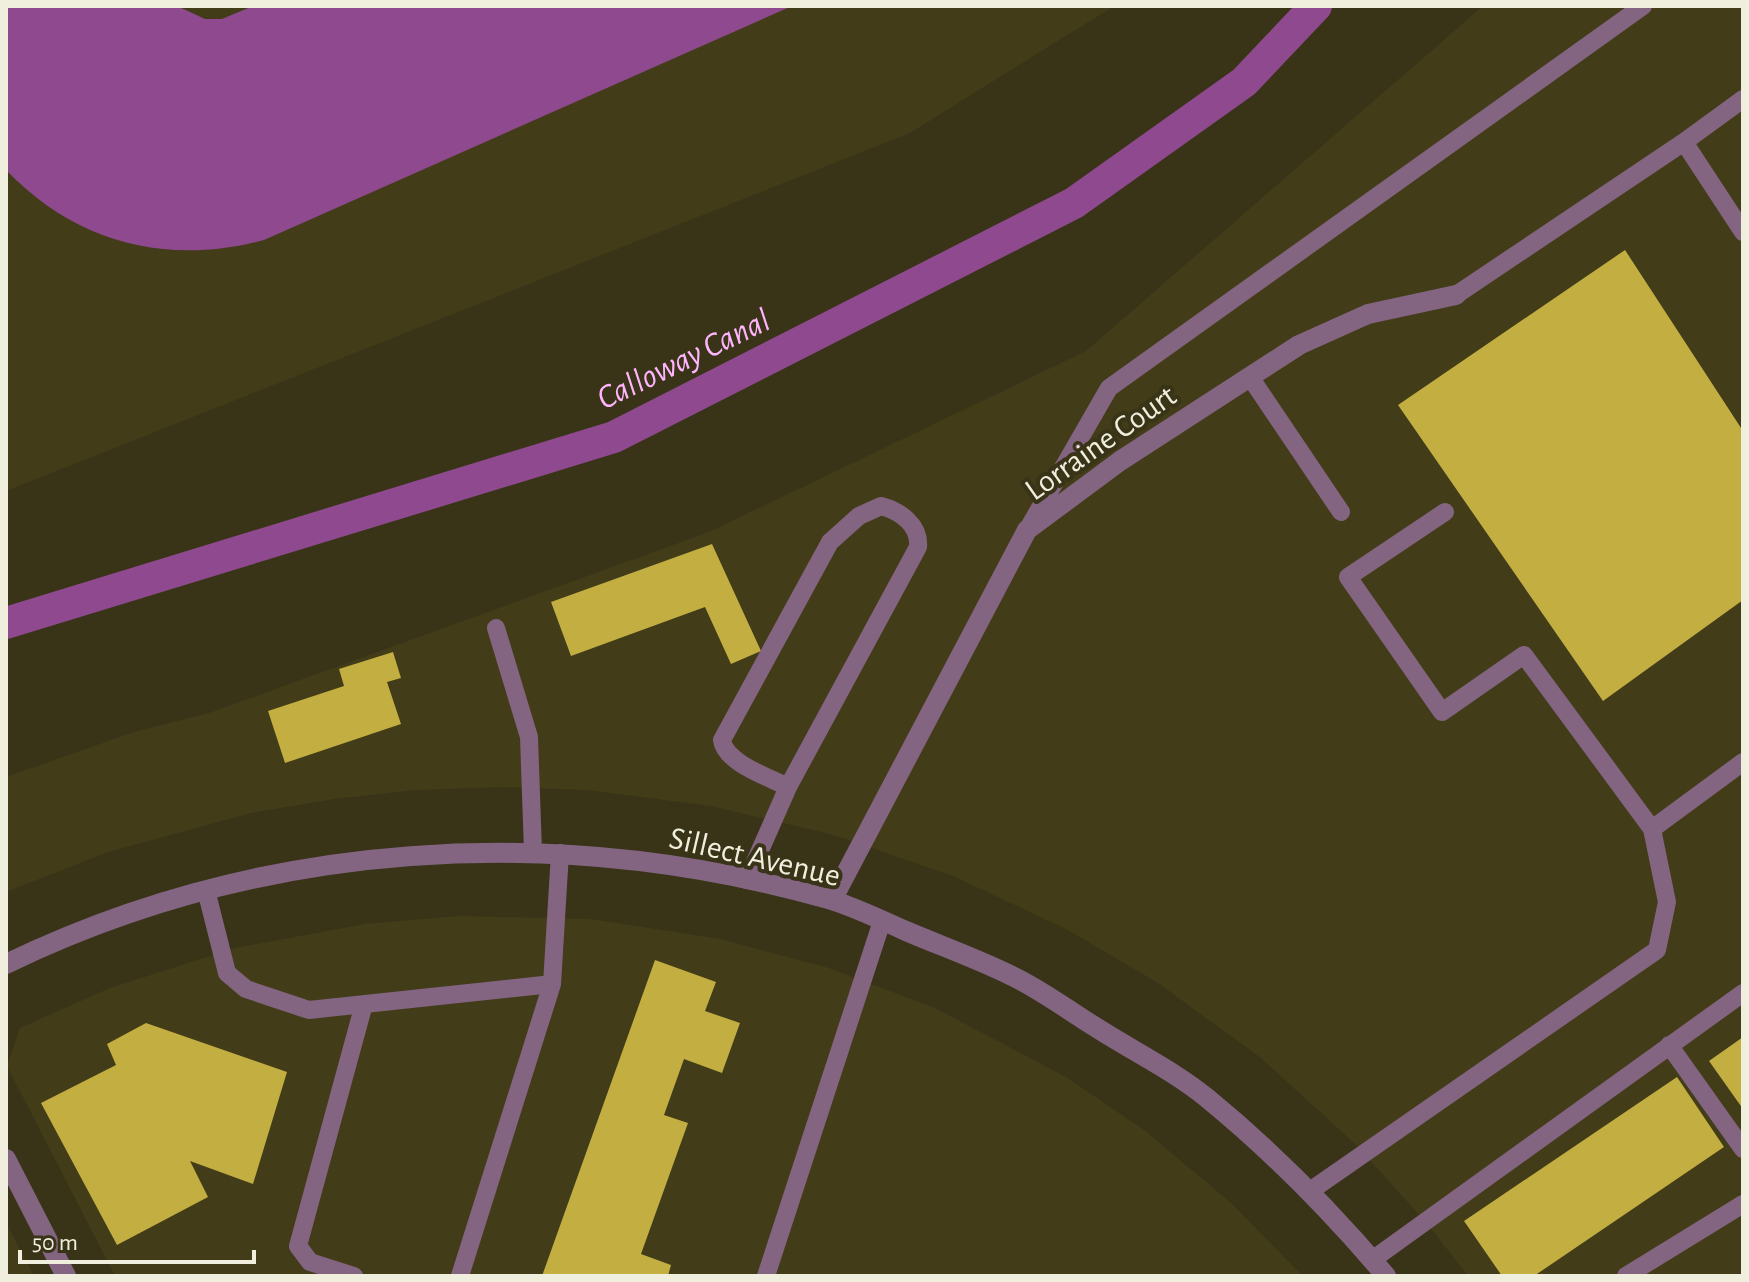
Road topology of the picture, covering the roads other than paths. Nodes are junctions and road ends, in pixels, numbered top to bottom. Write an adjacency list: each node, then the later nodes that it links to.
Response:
1 (1643, 6): 9 (lane)
2 (1743, 99): 3 (lane)
3 (1684, 142): 4 (lane); 5 (lane)
4 (1743, 232)
5 (1456, 295): 6 (street, Lorraine Court)
6 (1250, 377): 7 (lane); 9 (street, Lorraine Court)
7 (1341, 512)
8 (1445, 512): 13 (lane)
9 (1027, 530): 18 (street, Lorraine Court)
10 (496, 628): 14 (lane)
11 (1743, 762): 13 (lane)
12 (788, 787): 12 (lane); 16 (lane)
13 (1652, 829): 27 (lane)
14 (533, 852): 15 (street, Sillect Avenue); 17 (street, Sillect Avenue)
15 (560, 853): 16 (street, Sillect Avenue); 21 (lane)
16 (747, 880): 18 (street, Sillect Avenue)
17 (206, 890): 20 (street, Sillect Avenue); 23 (lane)
18 (832, 900): 19 (street, Sillect Avenue)
19 (882, 921): 27 (street, Sillect Avenue); 33 (lane)
20 (6, 964)
21 (552, 984): 23 (lane); 32 (lane)
22 (1743, 993): 24 (lane)
23 (364, 1004): 31 (lane)
24 (1669, 1045): 25 (lane); 29 (lane)
25 (1743, 1149)
26 (6, 1159): 30 (street)
27 (1310, 1191): 29 (street, Sillect Avenue)
28 (1743, 1204): 35 (lane)
29 (1372, 1260): 34 (street, Sillect Avenue)
30 (66, 1276)
31 (354, 1276)
32 (460, 1276)
33 (766, 1276)
34 (1386, 1276)
35 (1626, 1276)

